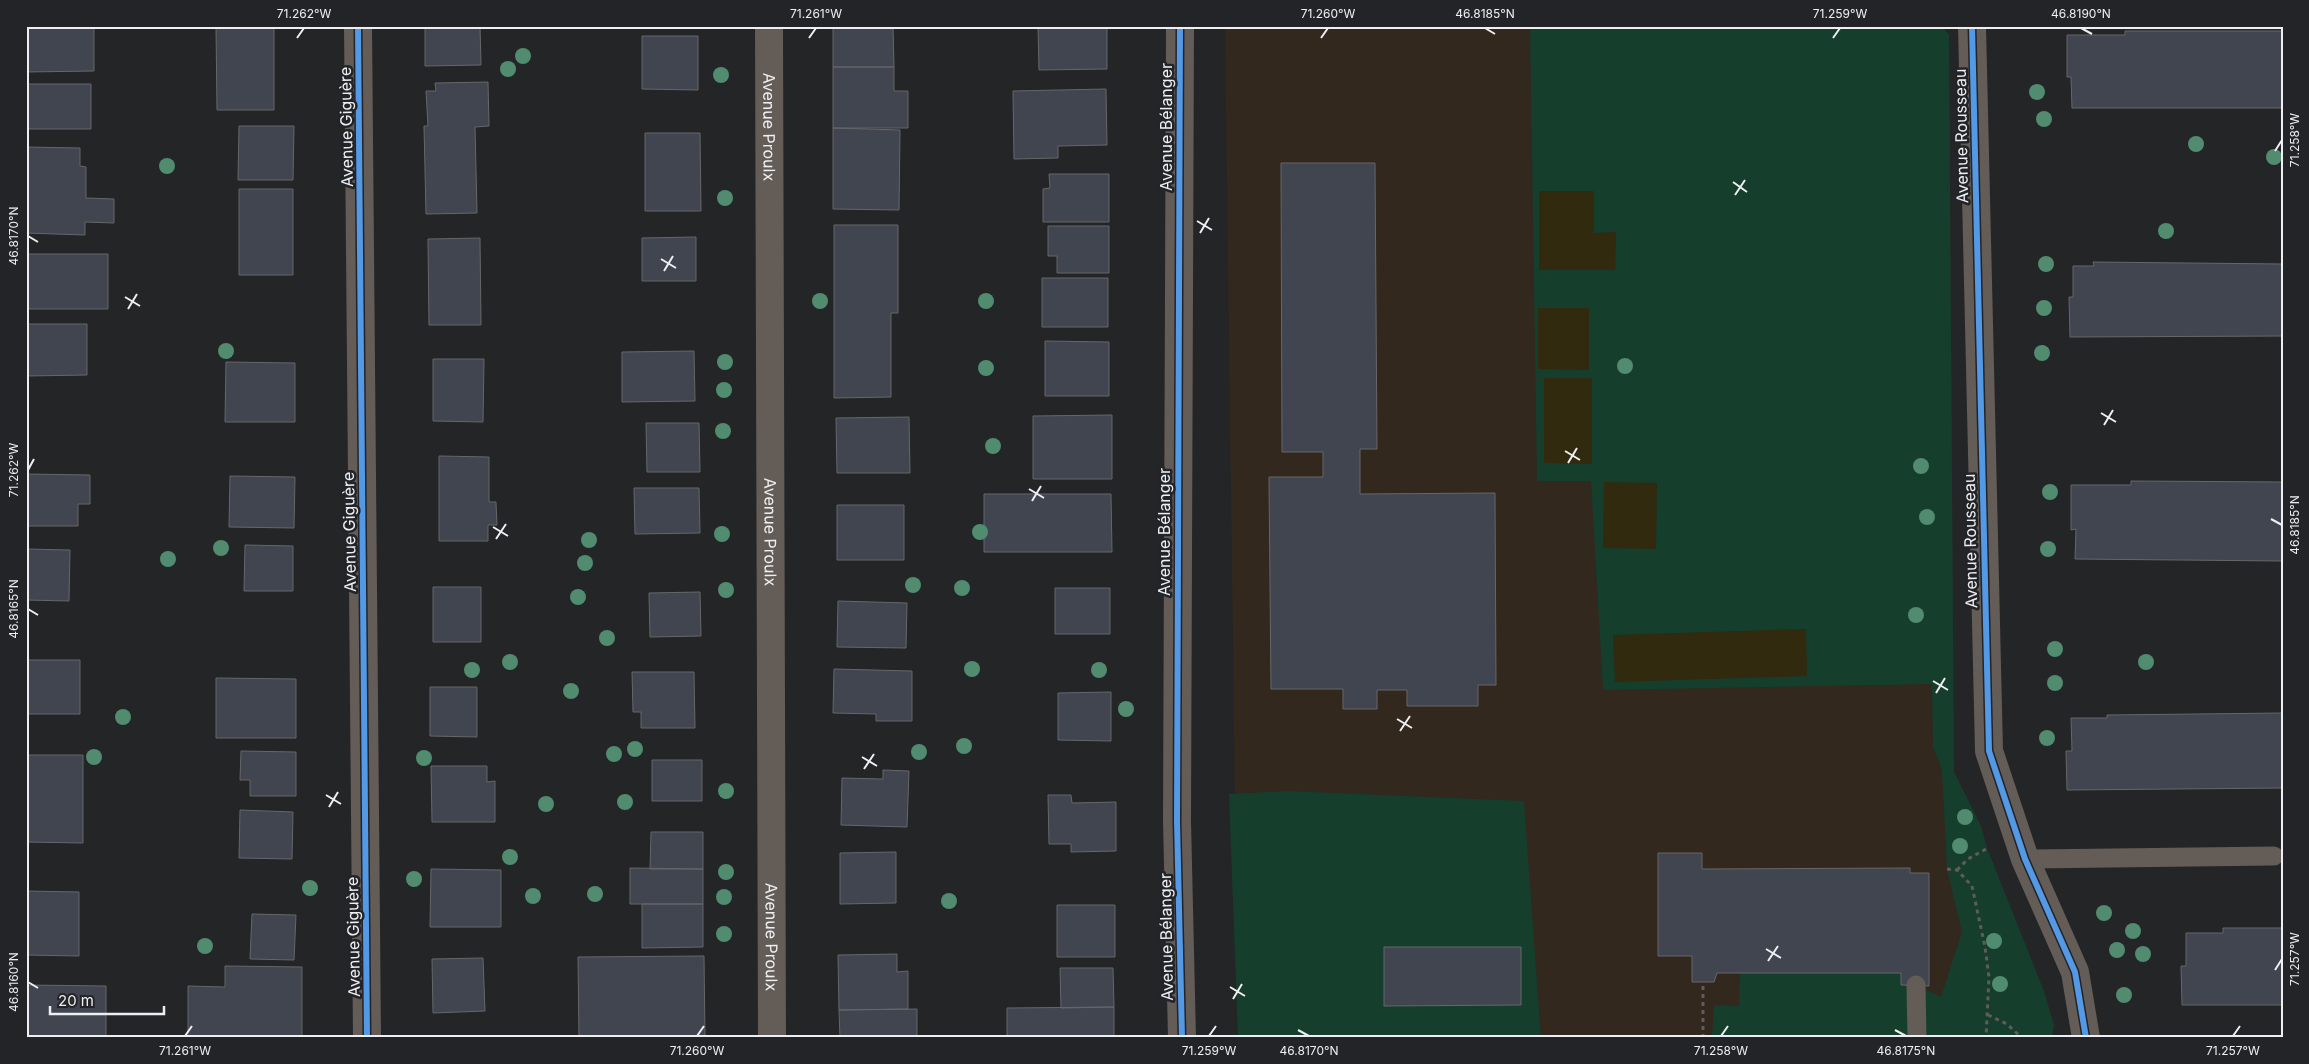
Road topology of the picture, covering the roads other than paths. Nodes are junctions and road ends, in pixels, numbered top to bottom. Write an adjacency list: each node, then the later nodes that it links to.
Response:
1 (358, 26): 8 (street, Avenue Giguère)
2 (769, 26): 9 (street, Avenue Proulx)
3 (1180, 26): 10 (street, Avenue Bélanger)
4 (1972, 26): 6 (street, Avenue Rousseau)
5 (2274, 856): 6 (lane)
6 (2025, 859): 12 (street, Avenue Rousseau)
7 (1916, 985): 11 (lane)
8 (367, 1038)
9 (772, 1038)
10 (1182, 1038)
11 (1917, 1038)
12 (2086, 1038)

